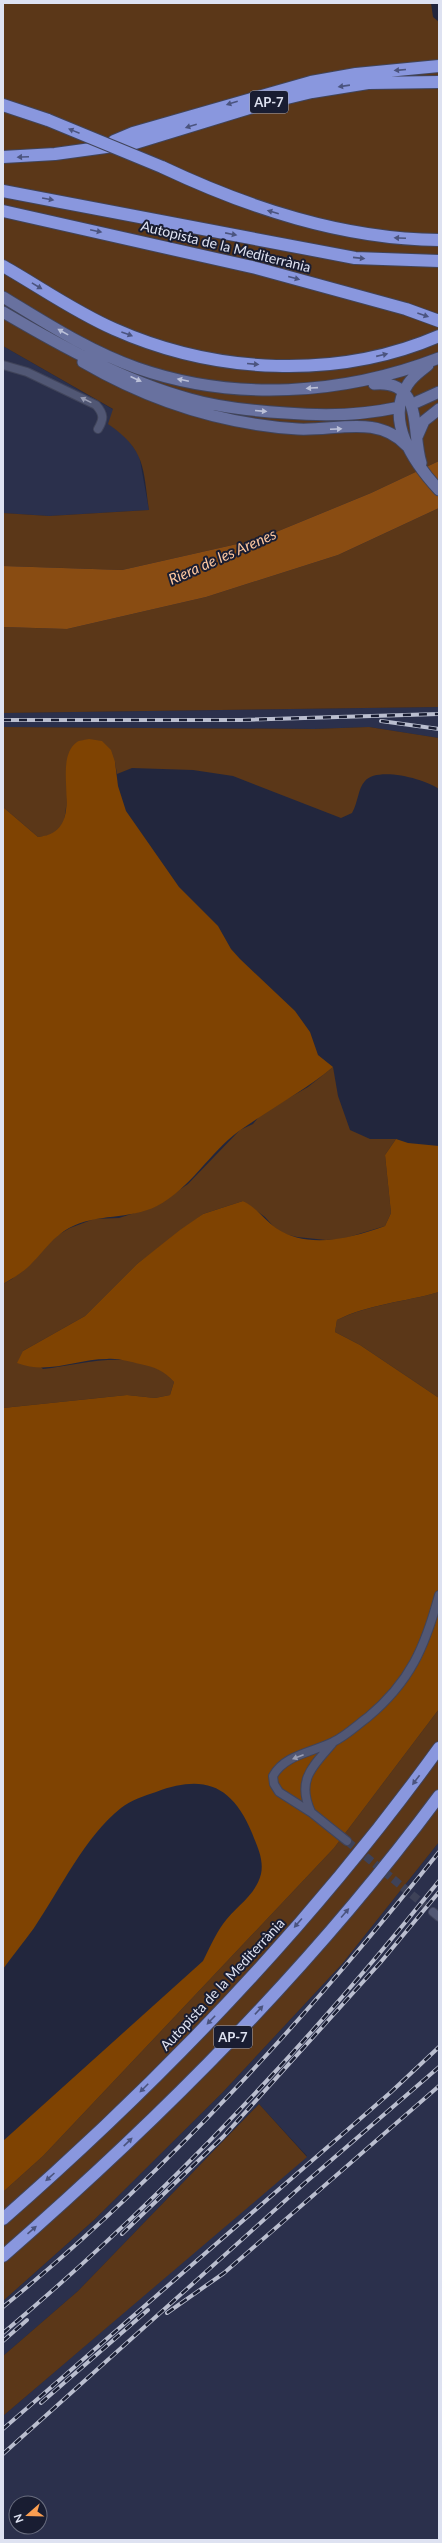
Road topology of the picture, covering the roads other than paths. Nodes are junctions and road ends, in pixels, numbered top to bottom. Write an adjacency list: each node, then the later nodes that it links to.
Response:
1 (439, 66): 4 (highway, one-way to 4)
2 (439, 82): 4 (highway, AP-7, one-way to 4)
3 (3, 105): 8 (highway, one-way to 3, bridge)
4 (103, 146): 5 (highway, AP-7, one-way to 5)
5 (3, 157)
6 (3, 191): 9 (highway, one-way to 9)
7 (3, 211): 13 (highway, Autopista de la Mediterrània, one-way to 13)
8 (439, 240)
9 (439, 261)
10 (3, 266): 14 (highway, one-way to 14)
11 (3, 297): 18 (main road, one-way to 11)
12 (3, 312): 15 (main road)
13 (439, 321)
14 (439, 336)
15 (50, 339): 22 (main road, one-way to 22); 25 (main road, one-way to 25)
16 (437, 359): 18 (main road); 19 (main road)
17 (3, 365): 24 (street, one-way to 17)
18 (351, 384): 19 (main road)
19 (404, 392): 25 (main road)
20 (439, 392): 21 (main road)
21 (417, 402)
22 (394, 408)
23 (439, 409): 25 (main road)
24 (98, 429)
25 (414, 443): 26 (main road)
26 (439, 490)
27 (439, 1595): 28 (street)
28 (334, 1742): 31 (street); 31 (street, one-way to 31)
29 (439, 1748): 33 (highway, Autopista de la Mediterrània / AP-7, one-way to 33)
30 (439, 1796): 34 (highway, AP-7, one-way to 30)
31 (312, 1813): 32 (street)
32 (347, 1841)
33 (3, 2219)
34 (3, 2256)

